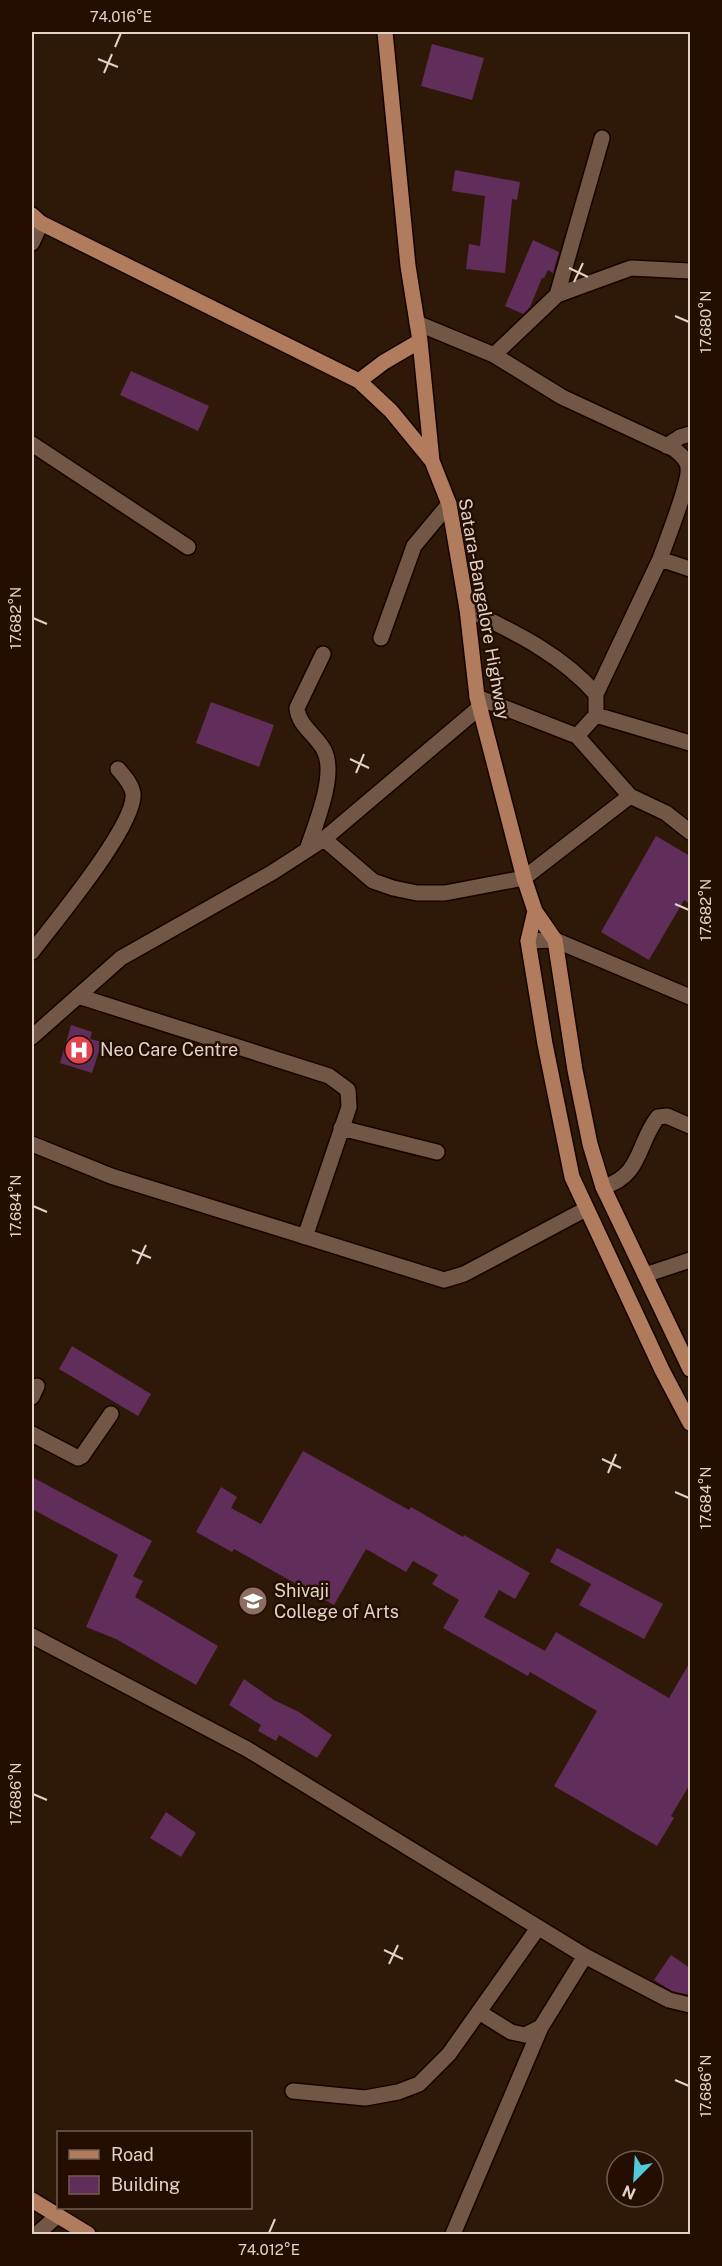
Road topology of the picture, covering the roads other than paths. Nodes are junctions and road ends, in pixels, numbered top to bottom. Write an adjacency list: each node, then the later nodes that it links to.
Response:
1 (385, 32): 7 (main road)
2 (602, 138): 6 (street)
3 (36, 219): 4 (street); 10 (main road, Satara-Bangalore Highway)
4 (32, 243)
5 (690, 272): 6 (street)
6 (557, 295): 9 (street)
7 (417, 323): 8 (main road); 9 (street)
8 (420, 341): 10 (main road); 14 (main road)
9 (494, 356): 13 (street)
10 (359, 381): 14 (main road, Satara-Bangalore Highway)
11 (690, 434): 13 (street)
12 (32, 444): 16 (street)
13 (666, 446): 17 (street)
14 (432, 461): 15 (main road, Satara-Bangalore Highway)
15 (449, 504): 19 (main road, Satara-Bangalore Highway); 20 (street)
16 (188, 547)
17 (660, 559): 18 (street); 22 (street)
18 (690, 569)
19 (467, 609): 22 (street); 23 (main road, Satara-Bangalore Highway)
20 (381, 638)
21 (323, 654): 31 (street)
22 (596, 694): 24 (street)
23 (478, 702): 25 (street); 30 (street); 32 (main road, Satara-Bangalore Highway)
24 (596, 715): 25 (street); 26 (street)
25 (577, 736): 28 (street)
26 (690, 743)
27 (118, 769): 36 (street)
28 (630, 796): 29 (street); 32 (street)
29 (690, 832)
30 (324, 839): 31 (street); 32 (street)
31 (307, 850): 37 (street)
32 (524, 878): 33 (main road, Satara-Bangalore Highway)
33 (535, 911): 34 (main road, Satara-Bangalore Highway); 35 (main road)
34 (555, 940): 35 (street); 38 (street); 44 (main road, Satara-Bangalore Highway)
35 (528, 941): 45 (main road)
36 (32, 952)
37 (78, 996): 39 (street); 41 (street)
38 (690, 997)
39 (32, 1037)
40 (690, 1126): 44 (street)
41 (341, 1128): 43 (street); 46 (street)
42 (32, 1144): 46 (street)
43 (437, 1152)
44 (603, 1187): 48 (main road, Satara-Bangalore Highway)
45 (586, 1209): 46 (street); 51 (main road)
46 (305, 1237)
47 (690, 1260): 48 (street)
48 (645, 1275): 49 (main road, Satara-Bangalore Highway)
49 (690, 1369)
50 (111, 1414): 52 (street)
51 (690, 1424)
52 (32, 1434)
53 (32, 1636): 54 (street)
54 (538, 1928): 55 (street); 57 (street)
55 (585, 1956): 56 (street); 58 (street)
56 (690, 2005)
57 (479, 2012): 58 (street); 59 (street)
58 (541, 2027): 64 (street)
59 (293, 2091)
60 (32, 2200): 61 (main road)
61 (57, 2216): 62 (street); 63 (main road)
62 (37, 2235)
63 (87, 2235)
64 (453, 2235)

